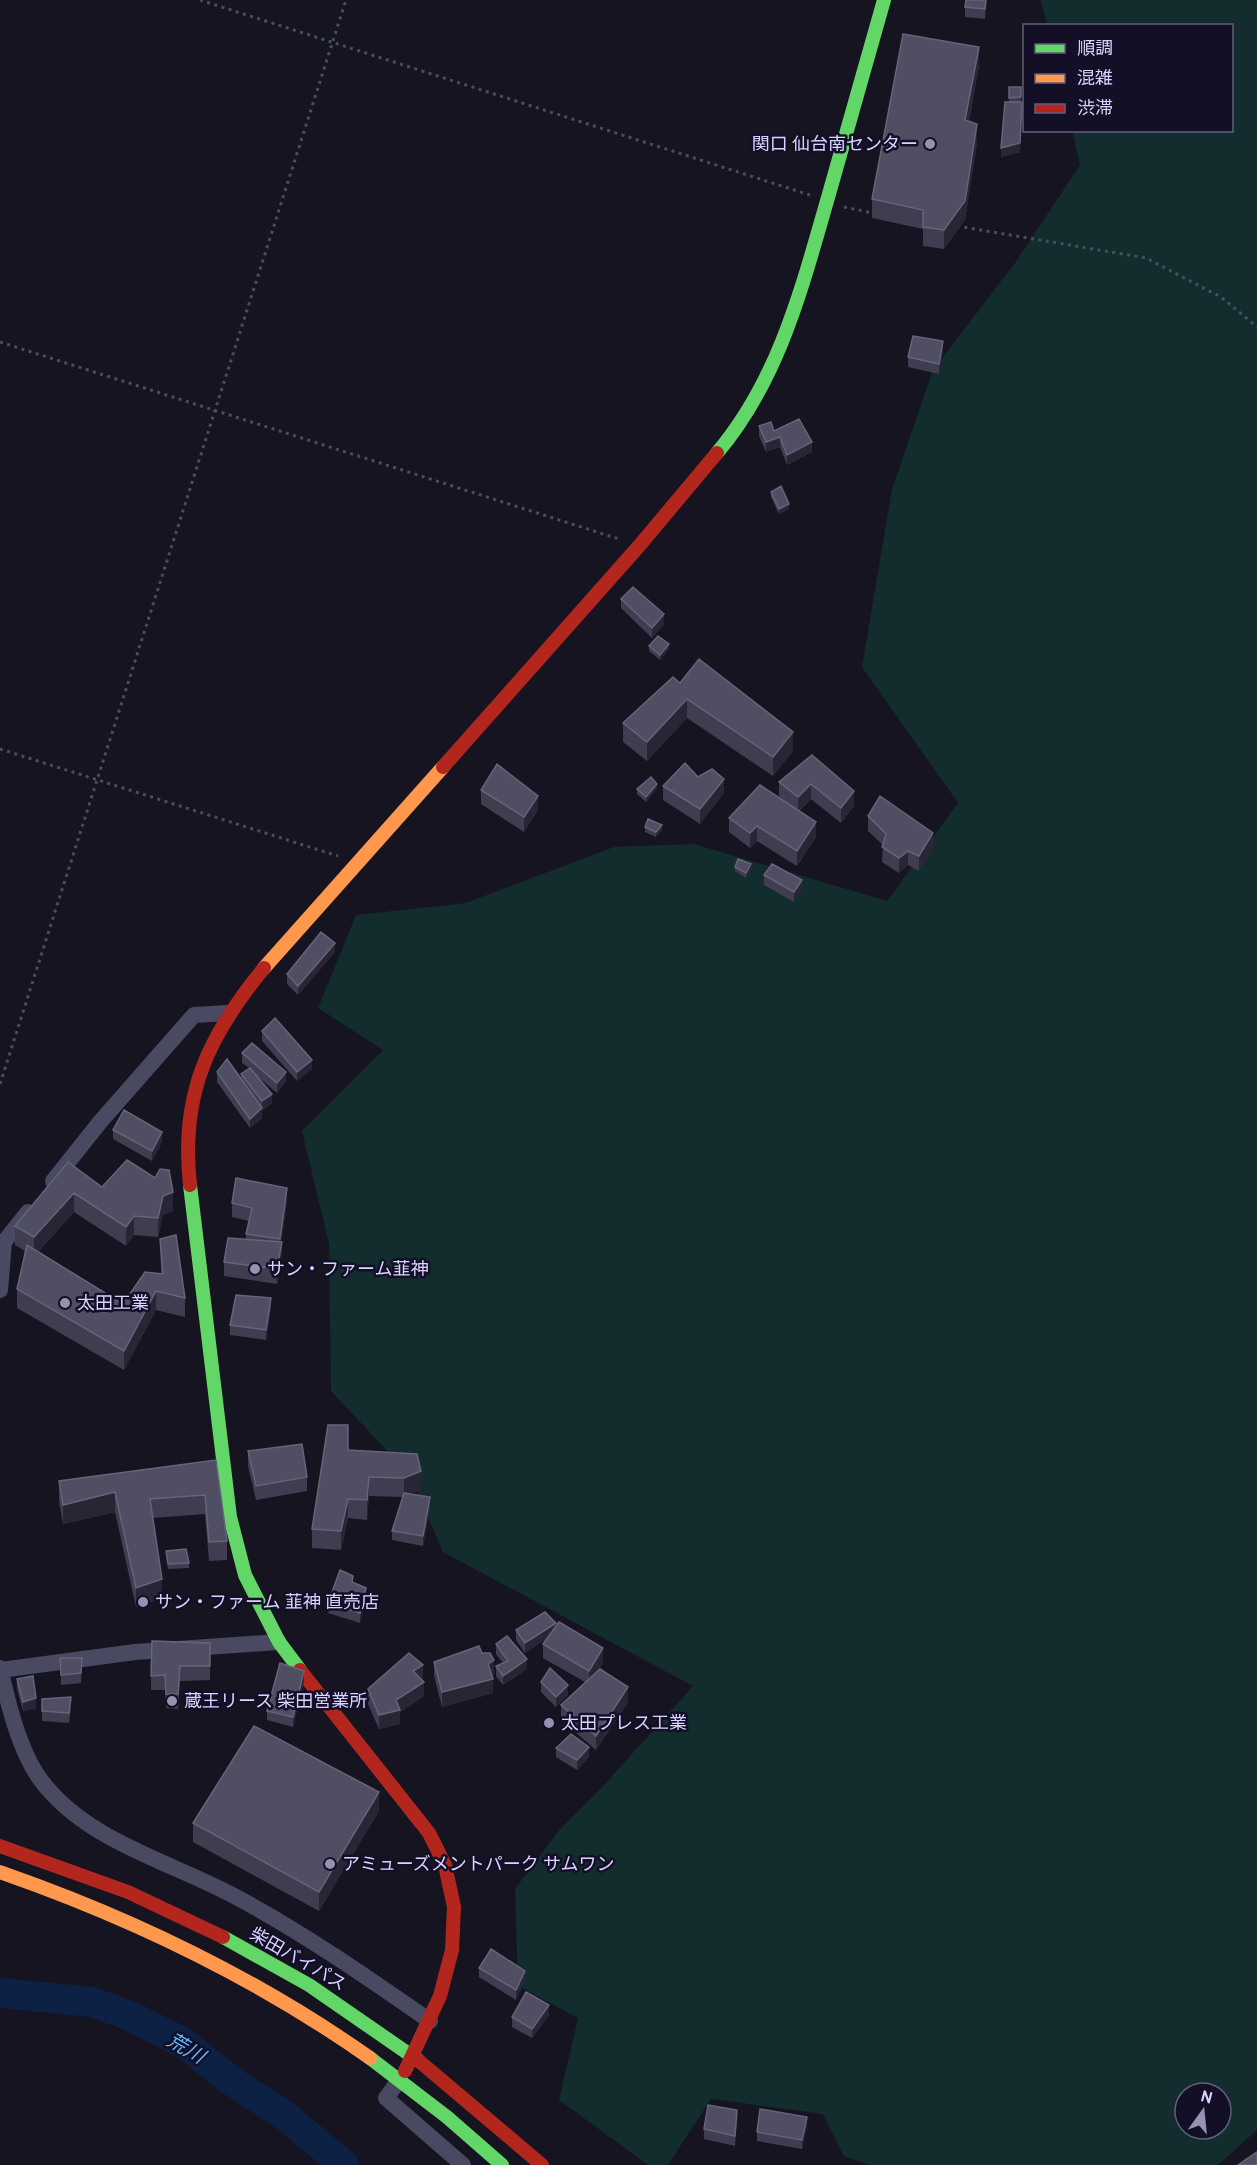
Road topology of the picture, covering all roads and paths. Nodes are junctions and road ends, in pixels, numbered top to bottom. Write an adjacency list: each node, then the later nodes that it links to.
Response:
1 (200, 0): 4 (path)
2 (346, 0): 4 (path)
3 (884, 0): 5 (main road)
4 (331, 43): 5 (path); 10 (path)
5 (826, 202): 6 (path); 11 (main road)
6 (878, 214)
7 (954, 225): 8 (path)
8 (1257, 327)
9 (0, 342): 10 (path)
10 (216, 409): 11 (path); 13 (path)
11 (639, 546): 14 (main road)
12 (0, 748): 13 (path)
13 (99, 781): 14 (path); 16 (path)
14 (356, 862): 15 (main road)
15 (228, 1013): 17 (street); 18 (main road)
16 (0, 1084)
17 (0, 1290)
18 (279, 1642): 19 (street); 22 (main road)
19 (0, 1669): 22 (street)
20 (0, 1846): 23 (main road, 柴田バイパス)
21 (0, 1872): 24 (main road)
22 (430, 2021): 23 (main road)
23 (414, 2055): 24 (main road); 27 (main road, 柴田バイパス)
24 (400, 2079): 25 (street); 26 (main road)
25 (463, 2165)
26 (502, 2165)
27 (542, 2165)

